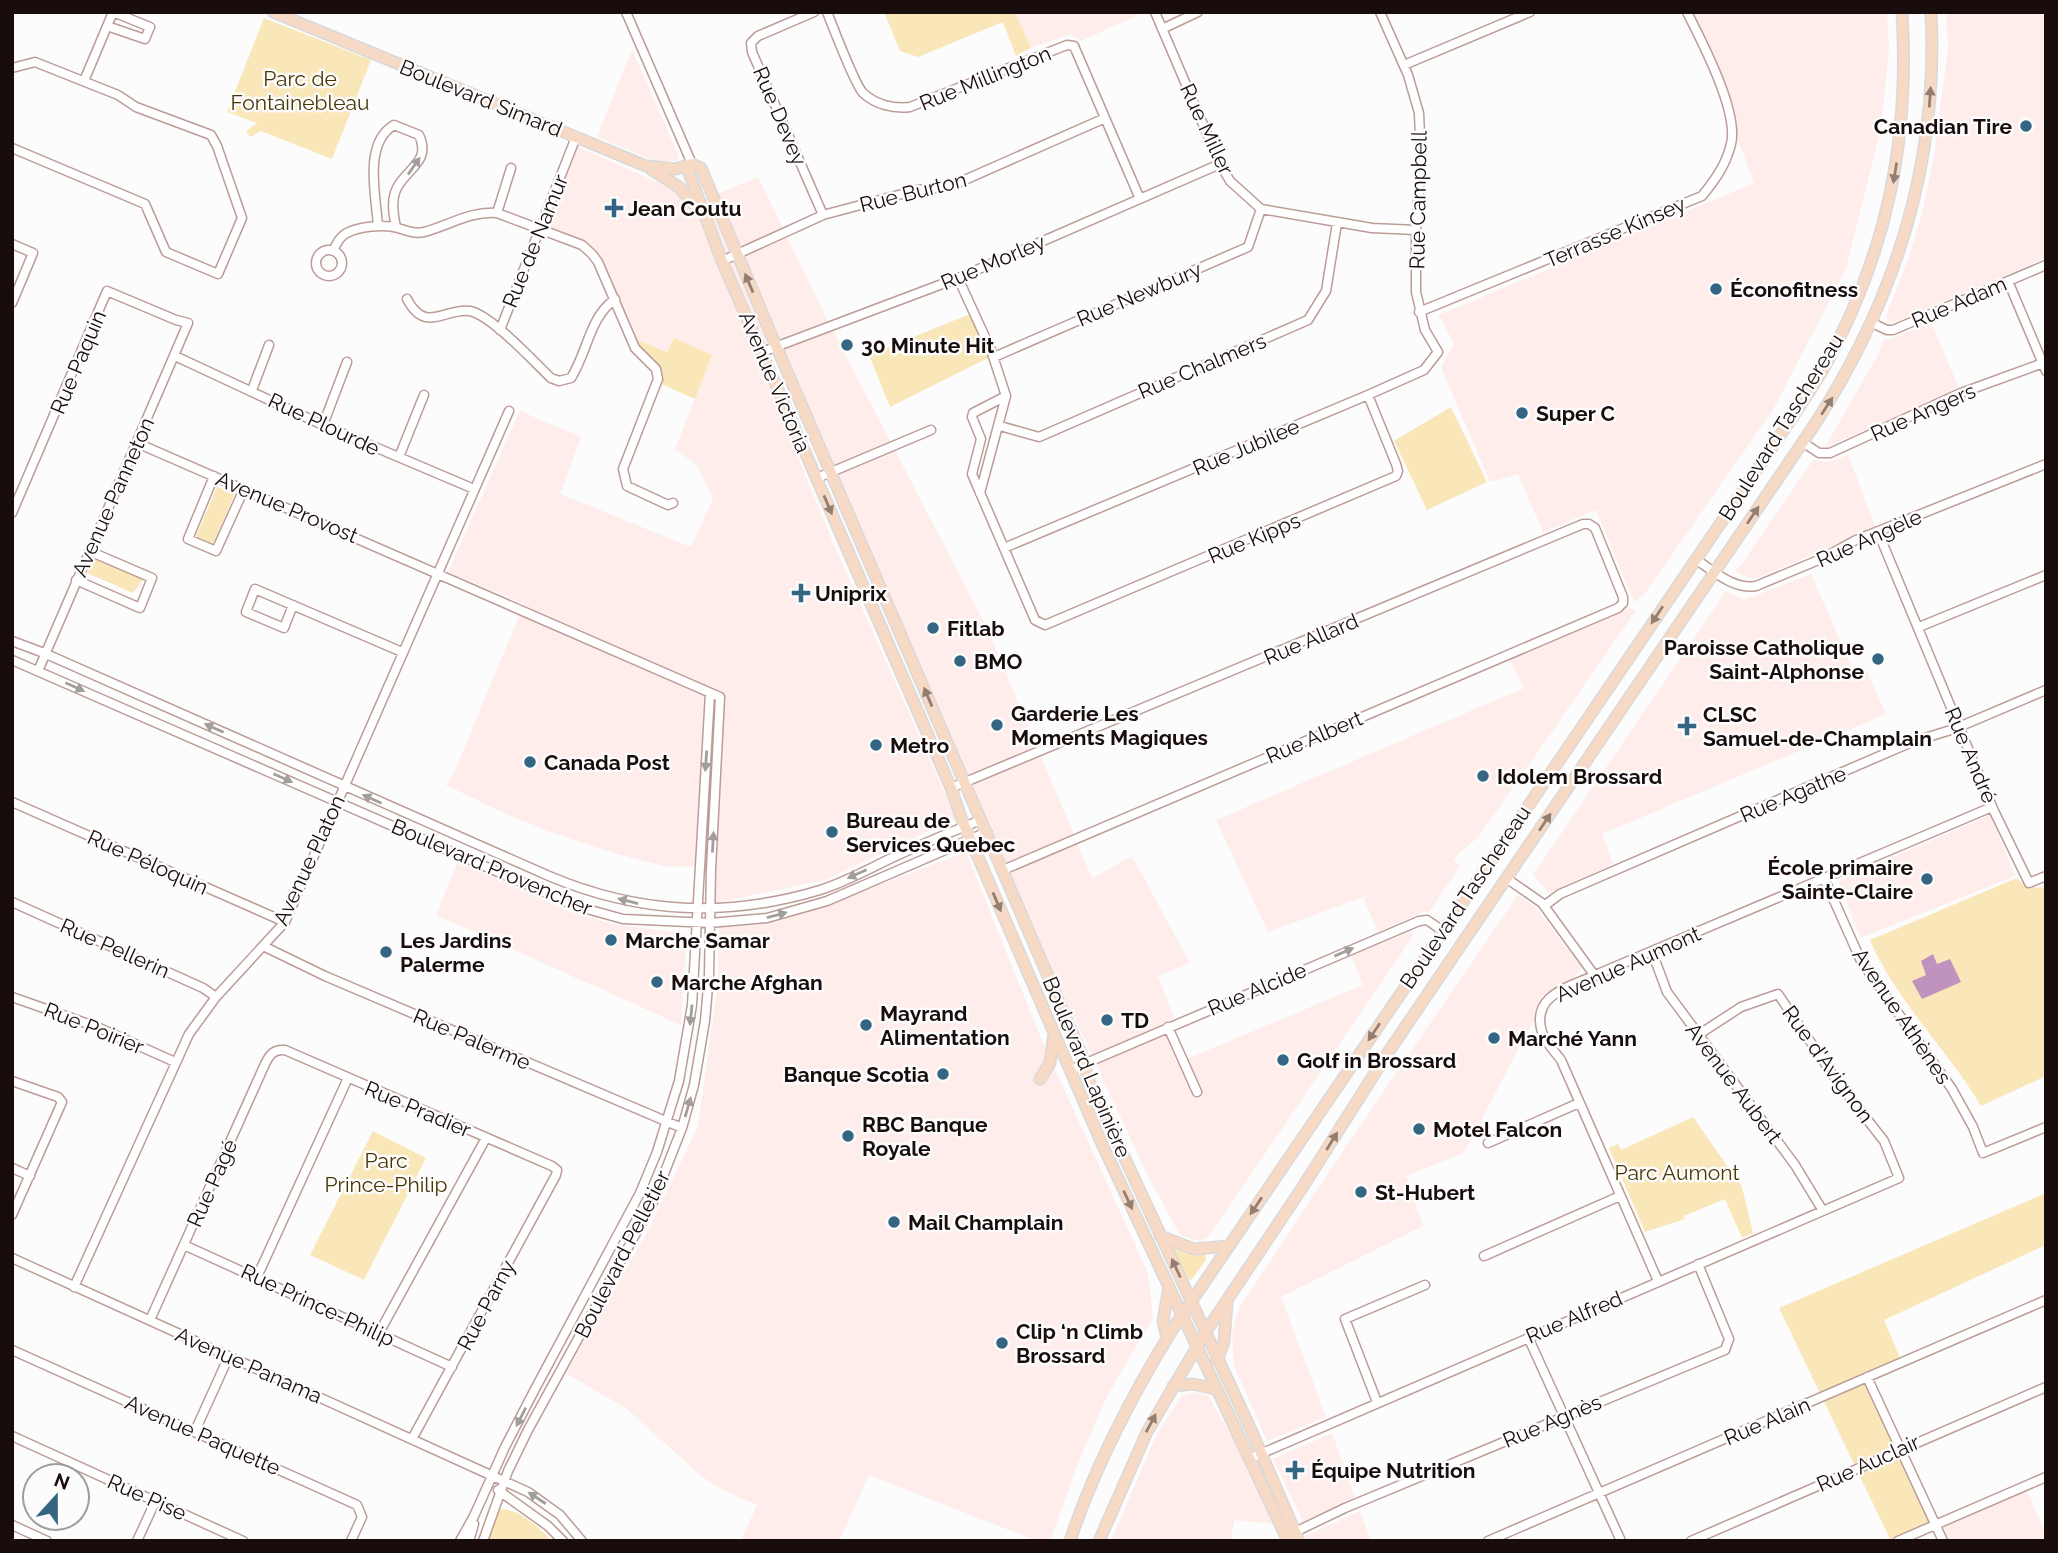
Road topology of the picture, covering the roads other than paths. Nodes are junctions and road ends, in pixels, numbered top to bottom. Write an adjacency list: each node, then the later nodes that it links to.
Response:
1 (273, 12): 12 (main road, Boulevard Simard)
2 (626, 12): 21 (street, Avenue Victoria)
3 (814, 12): 28 (street, Rue Devey)
4 (827, 12): 18 (street, Rue Millington)
5 (1155, 12): 14 (street, Rue Miller)
6 (1198, 12): 14 (street)
7 (1380, 12): 15 (street, Rue Campbell)
8 (1530, 12): 15 (street)
9 (1687, 12): 45 (street, Terrasse Kinsey)
10 (1902, 12): 79 (main road, Boulevard Taschereau, one-way to 79)
11 (1932, 12): 47 (main road, Boulevard Taschereau, one-way to 11)
12 (290, 15): 19 (main road, Boulevard Simard)
13 (107, 26): 13 (street); 17 (street)
14 (1162, 29): 22 (street, Rue Miller)
15 (1404, 65): 34 (street, Rue Campbell)
16 (12, 68): 17 (street)
17 (84, 81): 20 (street)
18 (1103, 119): 25 (street, Rue Millington); 28 (street, Rue Burton)
19 (576, 137): 23 (main road, Boulevard Simard); 33 (street, Rue de Namur)
20 (12, 148)
21 (692, 164): 23 (main road, Boulevard Simard); 29 (main road, Avenue Victoria); 37 (main road, Avenue Victoria)
22 (1220, 164): 25 (street, Rue Morley); 26 (street, Rue Miller)
23 (646, 166): 29 (main road)
24 (511, 168): 27 (street)
25 (1140, 199): 40 (street, Rue Morley)
26 (1261, 209): 30 (street); 53 (street, Rue Newbury)
27 (497, 213): 32 (street); 33 (street)
28 (823, 215): 37 (street, Rue Burton)
29 (704, 216): 38 (main road, Avenue Victoria)
30 (1337, 222): 34 (street); 62 (street, Rue Chalmers)
31 (378, 226): 32 (street); 32 (street, one-way to 31); 36 (street)
32 (396, 228)
33 (540, 229): 43 (street); 48 (street, Rue de Namur)
34 (1416, 230): 45 (street, Rue Campbell)
35 (12, 244): 44 (street)
36 (333, 251)
37 (738, 255): 38 (street, Rue Burton); 50 (main road, Avenue Victoria, one-way to 37)
38 (722, 261): 51 (main road, Avenue Victoria)
39 (2046, 265): 41 (street, Rue Adam)
40 (958, 278): 50 (street, Rue Morley); 53 (street)
41 (2008, 281): 47 (street, Rue Adam); 55 (street)
42 (407, 299): 48 (street)
43 (615, 299): 48 (street, Rue de Namur); 74 (street)
44 (12, 303)
45 (1419, 312): 58 (street, Rue Jubilee)
46 (188, 323): 52 (street, Avenue Panneton); 75 (street, Rue Paquin)
47 (1872, 323): 64 (main road, Boulevard Taschereau, one-way to 47)
48 (500, 330)
49 (269, 345): 56 (street)
50 (776, 346): 51 (street, Rue Morley); 68 (main road, Avenue Victoria)
51 (762, 352): 70 (main road, Avenue Victoria)
52 (175, 356): 56 (street, Rue Plourde); 65 (street, Avenue Panneton)
53 (993, 356): 59 (street)
54 (347, 362): 61 (street)
55 (2045, 365): 64 (street, Rue Angers)
56 (252, 390): 61 (street, Rue Plourde)
57 (424, 395): 66 (street)
58 (1368, 395): 77 (street, Rue Jubilee); 77 (street, Rue Kipps)
59 (1006, 396): 62 (street); 73 (street)
60 (509, 411): 72 (street, Avenue Platon)
61 (323, 425): 66 (street, Rue Plourde)
62 (1000, 426): 73 (street)
63 (931, 430): 68 (street)
64 (1802, 442): 81 (main road, Boulevard Taschereau, one-way to 64)
65 (137, 443): 69 (street, Avenue Provost); 78 (street, Avenue Panneton)
66 (399, 457): 72 (street, Rue Plourde)
67 (2046, 464): 76 (street, Rue Angèle)
68 (831, 472): 70 (street); 84 (main road, Avenue Victoria)
69 (214, 476): 71 (street, Avenue Provost); 71 (street)
70 (817, 478): 85 (main road, Avenue Victoria, one-way to 85)
71 (244, 489): 80 (street, Avenue Provost)
72 (474, 489): 80 (street, Avenue Platon)
73 (981, 493): 77 (street)
74 (673, 503)
75 (12, 513)
76 (1878, 532): 81 (street, Rue Angèle); 88 (street, Rue André)
77 (1004, 548)
78 (89, 551): 83 (street, Avenue Panneton); 83 (street)
79 (1695, 559): 81 (street, Rue Angèle); 119 (main road, Boulevard Taschereau, one-way to 119)
80 (437, 572): 90 (street, Avenue Platon); 95 (street, Avenue Provost)
81 (1715, 572): 110 (main road, Boulevard Taschereau, one-way to 81)
82 (2046, 575): 88 (street)
83 (76, 580): 91 (street, Avenue Panneton)
84 (882, 590): 98 (main road, Boulevard Lapinière, one-way to 84)
85 (869, 598): 100 (main road, Boulevard Lapinière)
86 (1623, 603): 98 (street, Rue Allard); 108 (street, Rue Albert)
87 (293, 605): 87 (street); 90 (street)
88 (1919, 627): 97 (street, Rue André)
89 (12, 641): 91 (street, Boulevard Provencher)
90 (402, 652): 99 (street, Avenue Platon)
91 (44, 653): 93 (street, Avenue Panneton); 99 (street, Boulevard Provencher, one-way to 91)
92 (12, 660): 93 (street, Boulevard Provencher)
93 (38, 670): 102 (street, Boulevard Provencher, one-way to 102)
94 (2046, 690): 97 (street, Rue Agathe)
95 (710, 693): 96 (street, Avenue Provost); 114 (street, Boulevard Pelletier, one-way to 114)
96 (720, 697): 115 (street, Boulevard Pelletier, one-way to 96)
97 (1959, 726): 103 (street, Rue André); 113 (street, Rue Agathe)
98 (965, 782): 100 (street, Rue Allard); 104 (main road, Boulevard Lapinière)
99 (343, 786): 102 (street, Avenue Platon); 114 (street, Boulevard Provencher, one-way to 99)
100 (950, 788): 105 (main road, Boulevard Lapinière)
101 (12, 802): 116 (street, Rue Péloquin)
102 (337, 802): 116 (street, Avenue Platon); 117 (street, Boulevard Provencher)
103 (1992, 807): 109 (street, Rue André); 111 (street, Avenue Aumont)
104 (981, 820): 105 (street, Boulevard Provencher); 106 (main road, Boulevard Lapinière)
105 (964, 827): 107 (main road, Boulevard Lapinière); 115 (street, Boulevard Provencher, one-way to 115)
106 (987, 832): 107 (street, Boulevard Provencher); 108 (main road, Boulevard Lapinière)
107 (970, 839): 118 (street, Boulevard Provencher, one-way to 107); 126 (main road, Boulevard Lapinière, one-way to 126)
108 (1003, 870): 130 (main road, Boulevard Lapinière)
109 (2046, 876)
110 (1506, 878): 113 (street); 162 (main road, Boulevard Taschereau, one-way to 110)
111 (1824, 878): 121 (street, Avenue Aumont); 140 (street, Avenue Athènes)
112 (12, 902): 124 (street, Rue Pellerin)
113 (1544, 906): 122 (street)
114 (696, 909): 115 (street, Boulevard Provencher); 117 (street, Boulevard Pelletier)
115 (710, 910): 118 (street, Boulevard Pelletier)
116 (285, 922): 120 (street, Avenue Platon)
117 (696, 923): 118 (street, Boulevard Provencher); 134 (street, Boulevard Pelletier, one-way to 134)
118 (710, 923): 136 (street, Boulevard Pelletier)
119 (1443, 931): 125 (street, Rue Alcide, one-way to 119); 153 (main road, Boulevard Taschereau, one-way to 153)
120 (263, 946): 124 (street, Avenue Platon); 139 (street, Rue Palerme)
121 (1652, 952): 122 (street, Avenue Aumont); 127 (street, Avenue Aubert)
122 (1595, 975): 138 (street, Avenue Aumont)
123 (12, 997): 129 (street, Rue Poirier)
124 (216, 997): 129 (street, Avenue Platon)
125 (1168, 1027): 130 (street, Rue Alcide); 137 (street)
126 (1054, 1034): 131 (main road, Boulevard Lapinière); 133 (main road)
127 (1698, 1035): 147 (street, Rue d'Avignon); 149 (street, Avenue Aubert)
128 (277, 1049): 132 (street, Rue Pradier); 152 (street, Rue Pagé)
129 (175, 1062): 161 (street, Avenue Platon)
130 (1084, 1063): 131 (street, Rue Alcide); 151 (main road, Boulevard Lapinière)
131 (1070, 1070): 160 (main road, Boulevard Lapinière, one-way to 160)
132 (348, 1079): 142 (street, Rue Pradier); 157 (street)
133 (1040, 1079)
134 (679, 1081): 136 (street); 139 (street, Boulevard Pelletier)
135 (12, 1082): 146 (street)
136 (694, 1085): 141 (street, Boulevard Pelletier, one-way to 136)
137 (1197, 1093)
138 (1579, 1103): 143 (street); 148 (street, Avenue Aumont)
139 (667, 1123): 141 (street, Rue Palerme); 187 (street, Boulevard Pelletier, one-way to 187)
140 (2046, 1127)
141 (682, 1128): 189 (street, Boulevard Pelletier)
142 (486, 1138): 145 (street, Rue Pradier); 167 (street)
143 (1488, 1143)
144 (12, 1168): 146 (street)
145 (557, 1170): 175 (street, Rue Parny)
146 (30, 1176): 150 (street)
147 (1899, 1178): 149 (street, Rue Alfred)
148 (1620, 1196): 154 (street); 158 (street, Avenue Aumont)
149 (1823, 1211): 156 (street, Rue Alfred)
150 (12, 1215)
151 (1160, 1236): 153 (main road); 164 (main road, Boulevard Lapinière, one-way to 151)
152 (184, 1245): 157 (street, Rue Prince-Philip); 166 (street, Rue Pagé)
153 (1229, 1246): 164 (main road, Boulevard Taschereau)
154 (1484, 1256)
155 (12, 1258): 161 (street, Avenue Panama)
156 (1698, 1264): 158 (street, Rue Alfred); 181 (street, Rue Agnès)
157 (257, 1278): 167 (street, Rue Prince-Philip)
158 (1658, 1281): 169 (street, Rue Alfred)
159 (1424, 1285): 180 (street)
160 (1169, 1286): 165 (main road, Boulevard Lapinière); 170 (main road)
161 (74, 1287): 166 (street, Avenue Panama)
162 (1227, 1300): 168 (main road, Boulevard Taschereau); 174 (main road)
163 (2046, 1300): 176 (street, Rue Alain)
164 (1191, 1301): 165 (main road, Boulevard Taschereau); 168 (main road, Boulevard Lapinière)
165 (1182, 1315): 170 (main road, Boulevard Taschereau); 171 (main road, Boulevard Lapinière)
166 (150, 1320): 173 (street, Avenue Panama)
167 (379, 1333): 175 (street, Rue Prince-Philip)
168 (1205, 1333): 171 (main road, Boulevard Taschereau); 174 (main road, Boulevard Lapinière)
169 (1528, 1337): 180 (street, Rue Alfred); 181 (street)
170 (1167, 1338): 206 (main road, Boulevard Taschereau)
171 (1196, 1347): 177 (main road, Boulevard Taschereau); 179 (main road, Boulevard Lapinière)
172 (12, 1350): 182 (street, Avenue Paquette)
173 (229, 1356): 182 (street); 184 (street, Avenue Panama)
174 (1217, 1360): 186 (main road, Boulevard Lapinière)
175 (452, 1367): 184 (street, Rue Parny)
176 (1867, 1377): 185 (street); 191 (street, Rue Alain)
177 (1173, 1386): 179 (main road); 207 (main road, Boulevard Taschereau, one-way to 177)
178 (2046, 1387): 185 (street, Rue Auclair)
179 (1216, 1389): 186 (main road, Boulevard Lapinière)
180 (1377, 1402): 186 (street, Rue Alfred)
181 (1564, 1416): 191 (street); 196 (street, Rue Agnès)
182 (195, 1431): 200 (street, Avenue Paquette)
183 (12, 1436): 192 (street, Rue Pise)
184 (412, 1438): 187 (street, Avenue Panama)
185 (1900, 1449): 195 (street); 210 (street, Rue Auclair)
186 (1256, 1456): 196 (main road, Boulevard Lapinière)
187 (490, 1477): 189 (street, Avenue Panama); 190 (street, Avenue Panama); 193 (street, Boulevard Pelletier)
188 (2046, 1477): 195 (street)
189 (504, 1480): 190 (street, Boulevard Pelletier); 205 (street, Avenue Panama, one-way to 189)
190 (500, 1491): 203 (street, Boulevard Pelletier); 204 (street, Avenue Panama)
191 (1598, 1494): 208 (street, Rue Alain); 209 (street)
192 (155, 1502): 198 (street); 199 (street, Rue Pise)
193 (478, 1507): 201 (street, Boulevard Pelletier); 202 (street, Boulevard Pelletier)
194 (12, 1525): 197 (street)
195 (1936, 1525): 211 (street); 212 (street)
196 (1294, 1538)
197 (47, 1541)
198 (136, 1541)
199 (243, 1541)
200 (351, 1541)
201 (460, 1541)
202 (469, 1541)
203 (483, 1541)
204 (563, 1541)
205 (582, 1541)
206 (1070, 1541)
207 (1099, 1541)
208 (1488, 1541)
209 (1621, 1541)
210 (1691, 1541)
211 (1898, 1541)
212 (1943, 1541)

